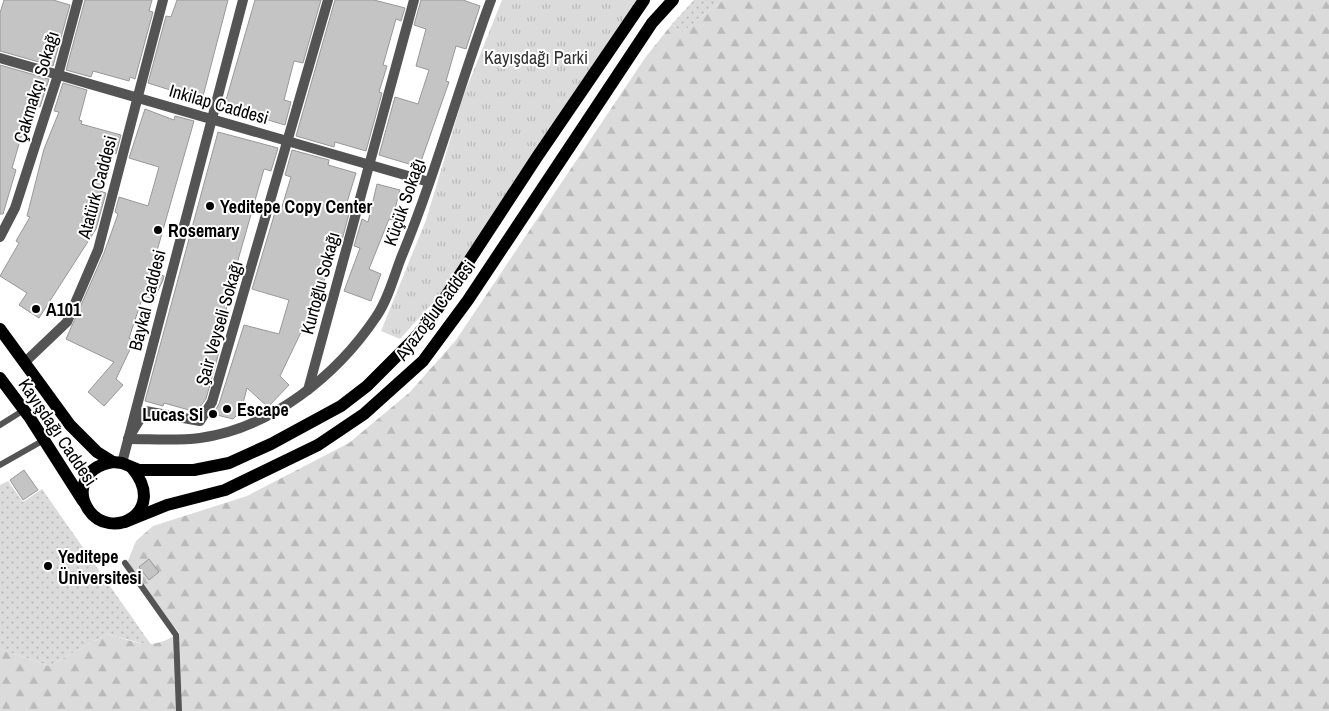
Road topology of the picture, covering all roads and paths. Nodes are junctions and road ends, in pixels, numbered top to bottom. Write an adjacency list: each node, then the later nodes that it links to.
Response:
1 (78, 0): 10 (street, Çakmakçı Sokağı)
2 (163, 0): 11 (street, Atatürk Caddesi)
3 (243, 0): 12 (street, Baykal Caddesi)
4 (328, 0): 13 (street, Şair Veyseli Sokağı)
5 (414, 0): 14 (street, Kurtoğlu Sokağı)
6 (490, 0): 15 (street, Küçük Sokağı)
7 (644, 0): 25 (main road, Ayazoğlu Caddesi)
8 (673, 0): 28 (main road, Ayazoğlu Caddesi)
9 (0, 58): 10 (street, Inkilap Caddesi)
10 (58, 75): 11 (street, Inkilap Caddesi); 16 (street, Çakmakçı Sokağı)
11 (138, 98): 12 (street, Inkilap Caddesi); 18 (street, Atatürk Caddesi)
12 (211, 119): 13 (street, Inkilap Caddesi); 23 (street, Baykal Caddesi)
13 (289, 142): 14 (street, Inkilap Caddesi); 23 (street, Şair Veyseli Sokağı)
14 (369, 165): 15 (street, Inkilap Caddesi); 20 (street, Kurtoğlu Sokağı)
15 (428, 182): 20 (street, Küçük Sokağı)
16 (0, 237)
17 (0, 329): 18 (main road, Kayışdağı Caddesi)
18 (24, 363): 25 (main road, Kayışdağı Caddesi)
19 (0, 378): 21 (main road, Kayışdağı Caddesi)
20 (308, 390): 23 (street)
21 (24, 410): 22 (lane); 24 (main road, Kayışdağı Caddesi)
22 (0, 425)
23 (128, 439): 25 (street, Baykal Caddesi)
24 (44, 440): 26 (lane); 27 (main road, Kayışdağı Caddesi)
25 (122, 464): 27 (main road); 28 (main road)
26 (0, 465)
27 (86, 507): 28 (main road)
28 (125, 522)
29 (125, 563): 30 (lane)
30 (179, 711)

